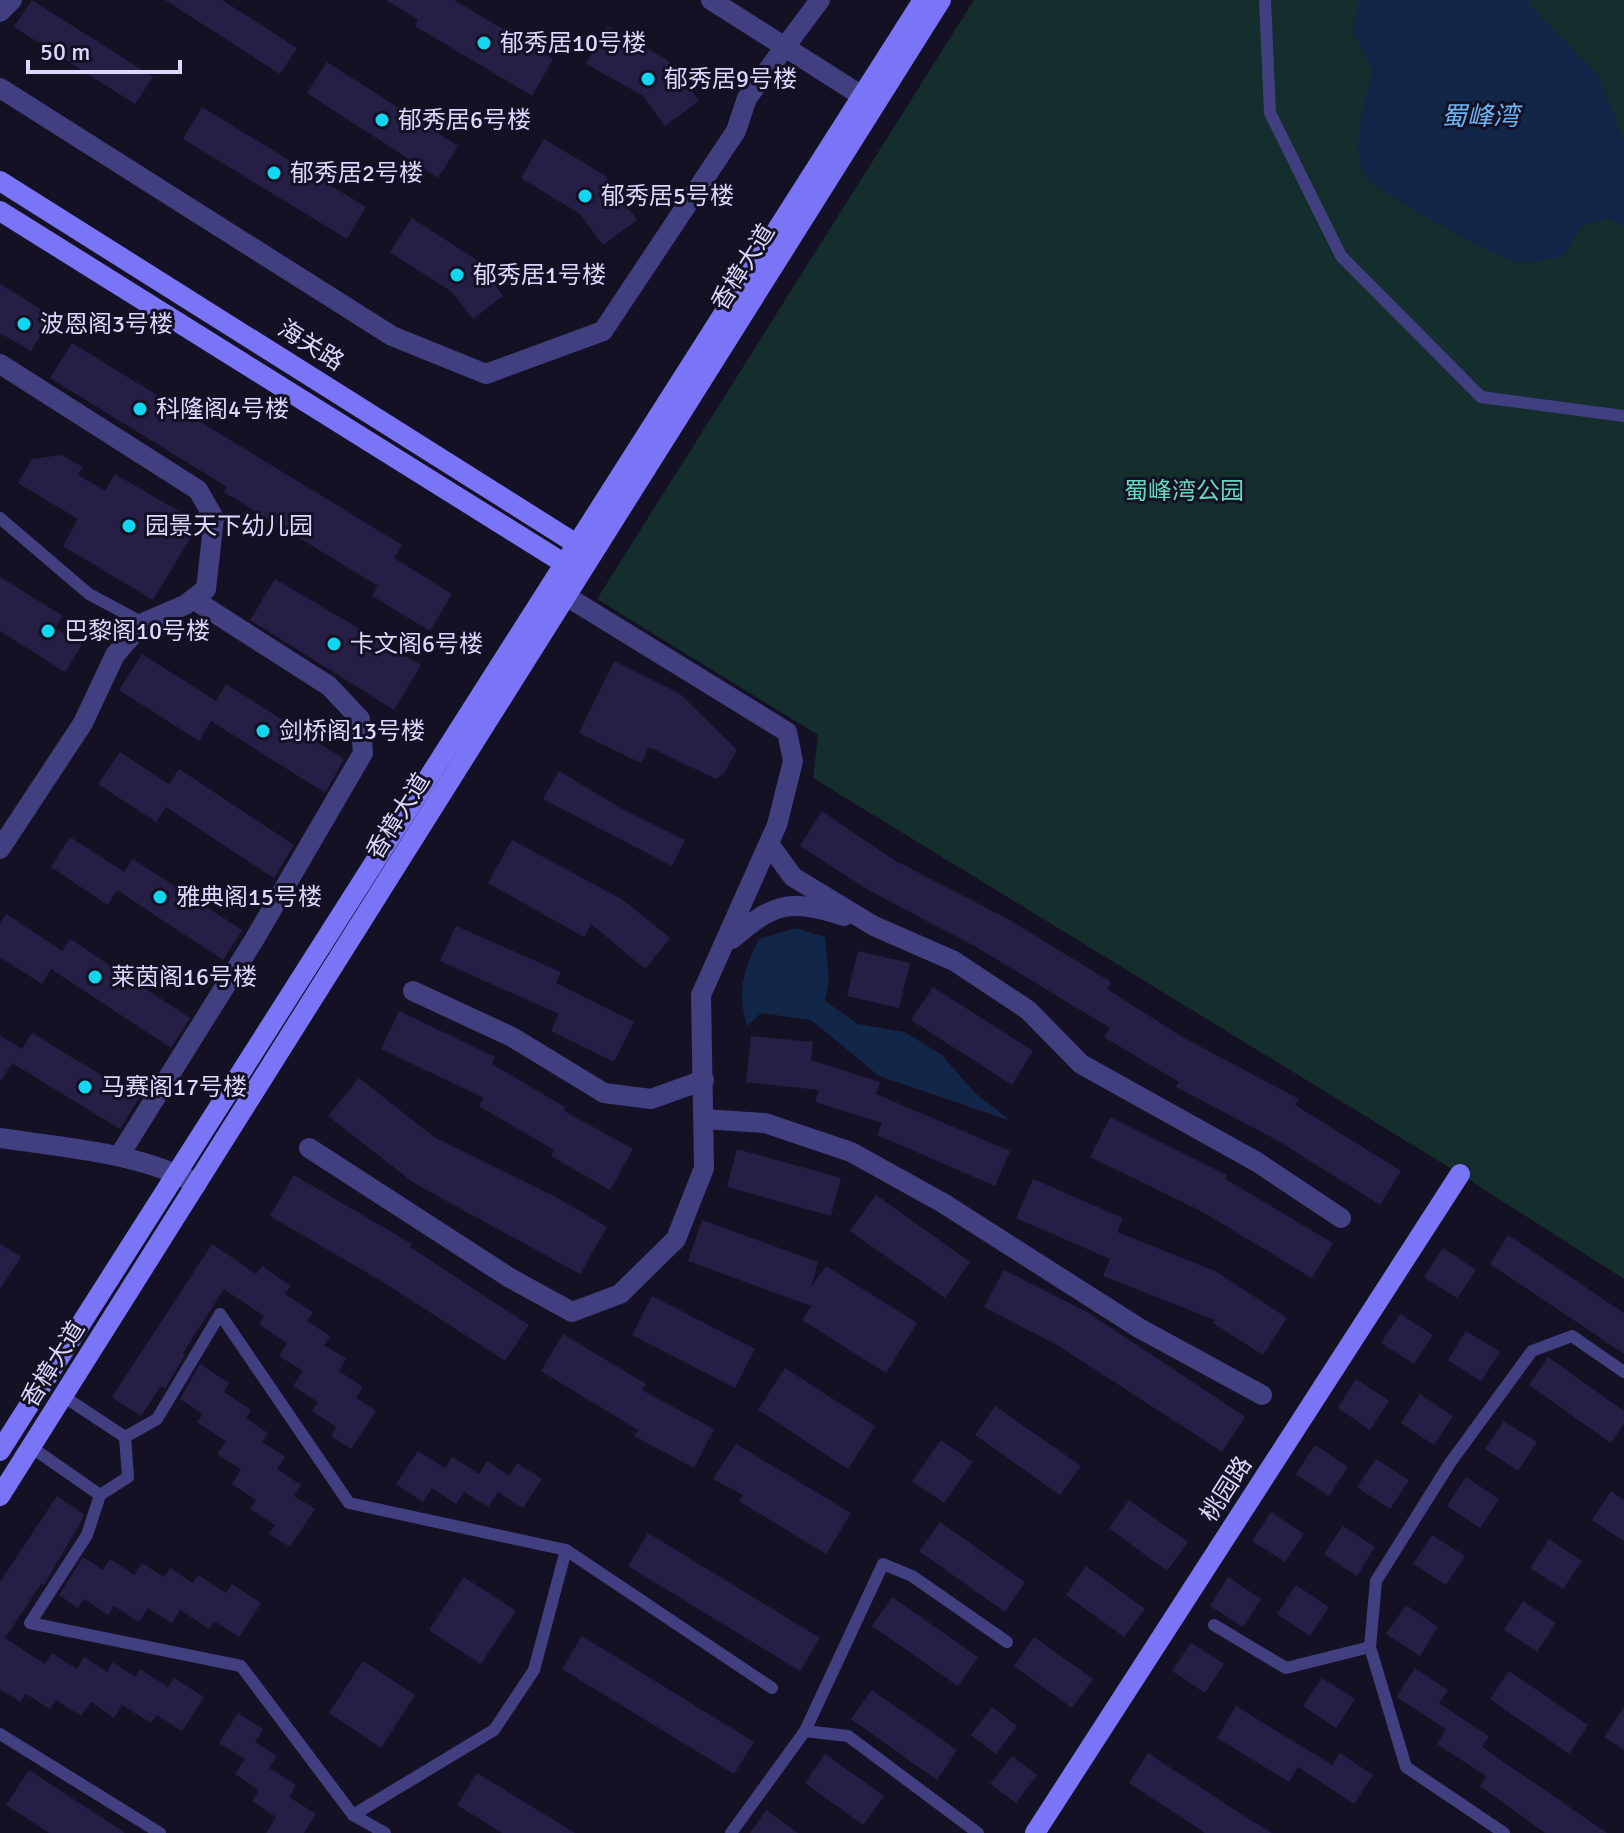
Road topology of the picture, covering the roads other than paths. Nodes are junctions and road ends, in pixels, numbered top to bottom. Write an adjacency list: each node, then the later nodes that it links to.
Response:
1 (12, 0): 7 (street)
2 (711, 0): 8 (street)
3 (820, 0): 8 (street)
4 (923, 0): 10 (street, 香樟大道)
5 (941, 0): 16 (street, 香樟大道)
6 (1265, 0): 14 (lane)
7 (0, 12)
8 (785, 47): 9 (street); 10 (street)
9 (0, 88)
10 (862, 96): 16 (street, 香樟大道)
11 (0, 181): 16 (street, 海关路)
12 (0, 211): 17 (street)
13 (0, 364): 19 (street)
14 (1624, 416)
15 (0, 518): 20 (lane)
16 (585, 549): 17 (street, 香樟大道)
17 (572, 569): 18 (street, 香樟大道)
18 (558, 591): 21 (street); 31 (street, 香樟大道); 33 (street, 香樟大道)
19 (193, 599): 20 (street); 30 (street)
20 (143, 623): 22 (street)
21 (769, 844): 23 (street); 24 (street)
22 (0, 849)
23 (874, 926): 24 (street); 34 (street)
24 (725, 946): 26 (street)
25 (413, 991): 26 (street)
26 (704, 1080): 27 (street)
27 (704, 1119): 29 (street); 36 (street)
28 (0, 1138): 30 (street)
29 (309, 1148)
30 (119, 1156): 31 (street)
31 (176, 1173): 33 (street); 40 (street, 香樟大道)
32 (1460, 1174): 56 (street, 桃园路)
33 (197, 1184): 37 (street, 香樟大道)
34 (1341, 1218)
35 (1624, 1372): 47 (lane)
36 (1262, 1395)
37 (63, 1396): 38 (lane); 39 (street, 香樟大道)
38 (125, 1437): 42 (lane); 44 (lane)
39 (31, 1447): 41 (street, 香樟大道); 42 (lane)
40 (0, 1451)
41 (7, 1472): 43 (street, 香樟大道)
42 (100, 1495): 51 (lane)
43 (0, 1496)
44 (566, 1550): 48 (lane); 51 (lane)
45 (1214, 1625): 47 (lane)
46 (1007, 1642): 49 (lane)
47 (1370, 1647): 57 (lane)
48 (772, 1688)
49 (805, 1731): 54 (lane); 55 (lane)
50 (0, 1734): 52 (lane)
51 (353, 1815): 53 (lane)
52 (160, 1833)
53 (385, 1833)
54 (731, 1833)
55 (978, 1833)
56 (1035, 1833)
57 (1504, 1833)

